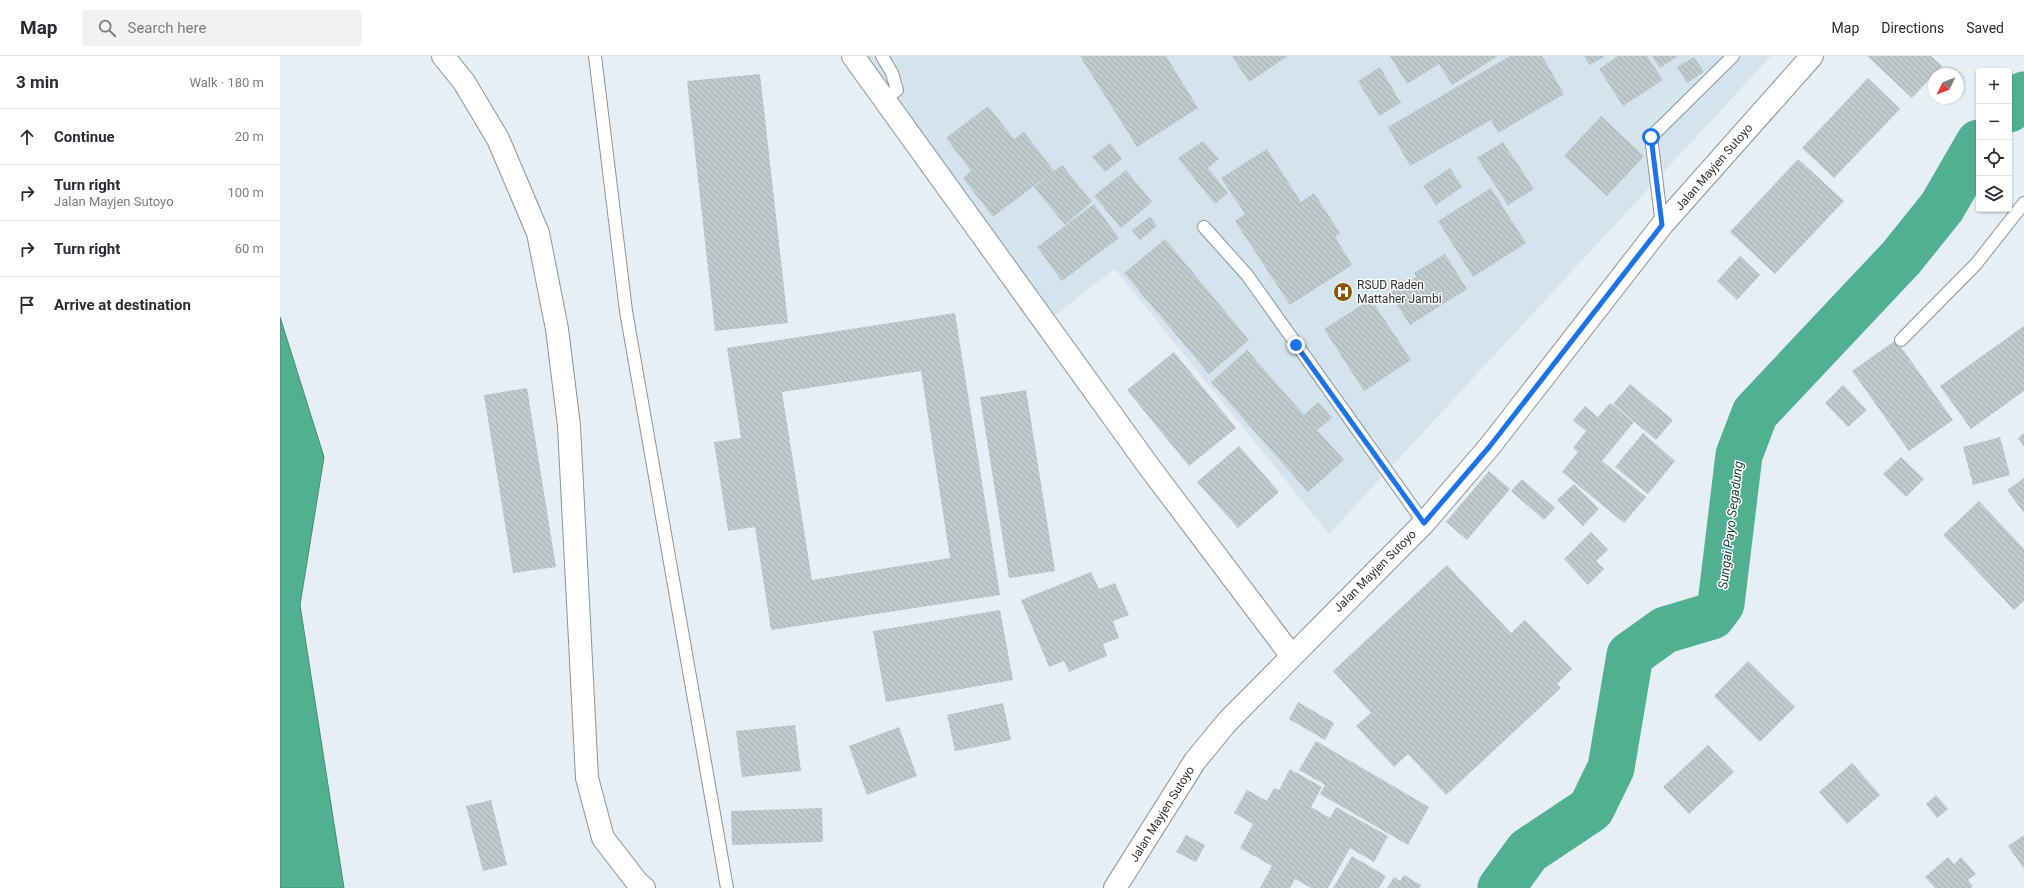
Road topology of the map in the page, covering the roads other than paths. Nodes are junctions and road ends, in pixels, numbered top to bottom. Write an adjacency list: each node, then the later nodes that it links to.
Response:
1 (443, 56): 14 (street)
2 (595, 56): 15 (lane)
3 (853, 56): 7 (street)
4 (882, 56): 7 (lane)
5 (1733, 56): 9 (lane)
6 (1812, 56): 9 (street, Jalan Mayjen Sutoyo)
7 (884, 99): 13 (street)
8 (2024, 203): 11 (lane)
9 (1662, 225): 12 (street, Jalan Mayjen Sutoyo)
10 (1204, 227): 12 (lane)
11 (1901, 340)
12 (1424, 523): 13 (street, Jalan Mayjen Sutoyo)
13 (1291, 655): 16 (street, Jalan Mayjen Sutoyo)
14 (644, 888)
15 (727, 888)
16 (1115, 888)

